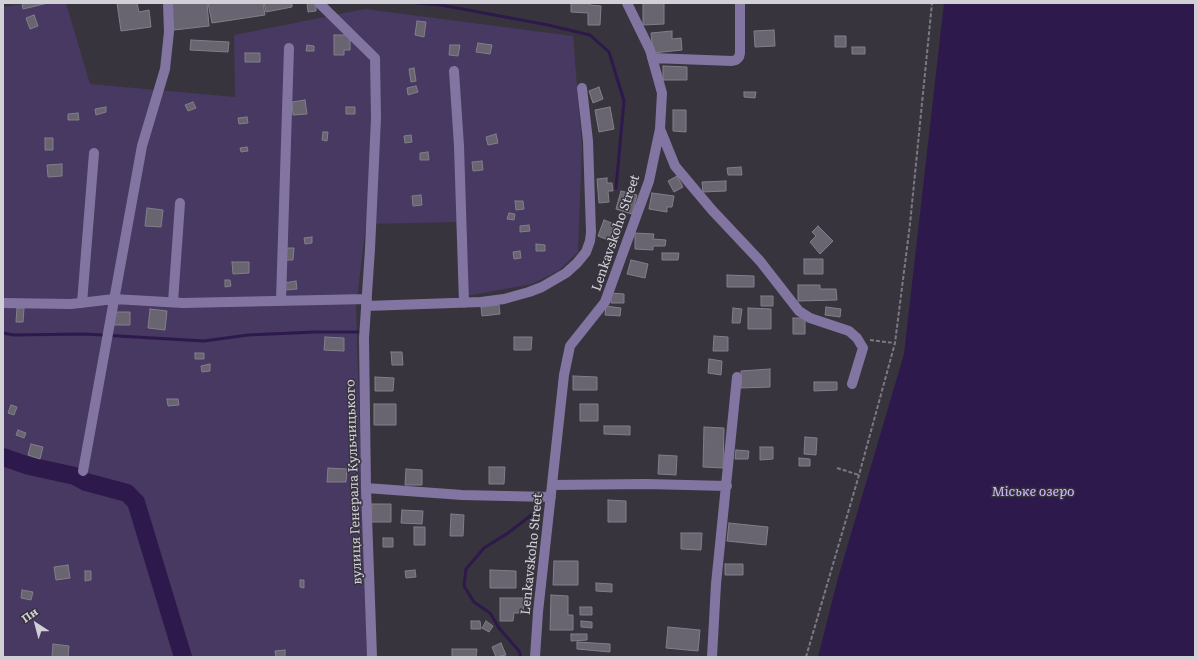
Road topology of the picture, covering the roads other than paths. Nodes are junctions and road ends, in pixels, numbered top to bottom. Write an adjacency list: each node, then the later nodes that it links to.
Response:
1 (168, 3): 12 (street)
2 (319, 3): 17 (street, вулиця Генерала Кульчицького)
3 (627, 3): 6 (street, Lenkavskoho Street)
4 (740, 3): 6 (street)
5 (289, 48): 13 (street)
6 (652, 58): 9 (street, Lenkavskoho Street)
7 (454, 71): 18 (street)
8 (582, 88): 18 (street)
9 (660, 129): 20 (street); 22 (street, Lenkavskoho Street)
10 (94, 153): 16 (street)
11 (180, 203): 14 (street)
12 (114, 299): 14 (street); 16 (street); 21 (street)
13 (281, 300): 14 (street); 17 (street)
14 (173, 302)
15 (3, 303): 16 (street)
16 (82, 303)
17 (366, 303): 18 (street); 24 (street, вулиця Генерала Кульчицького)
18 (464, 303)
19 (737, 377): 23 (street)
20 (852, 384)
21 (83, 471)
22 (552, 485): 23 (street); 25 (street, Lenkavskoho Street)
23 (727, 486): 28 (street)
24 (366, 488): 25 (street); 26 (street, вулиця Генерала Кульчицького)
25 (552, 497): 27 (street, Lenkavskoho Street)
26 (372, 657)
27 (535, 657)
28 (712, 657)

